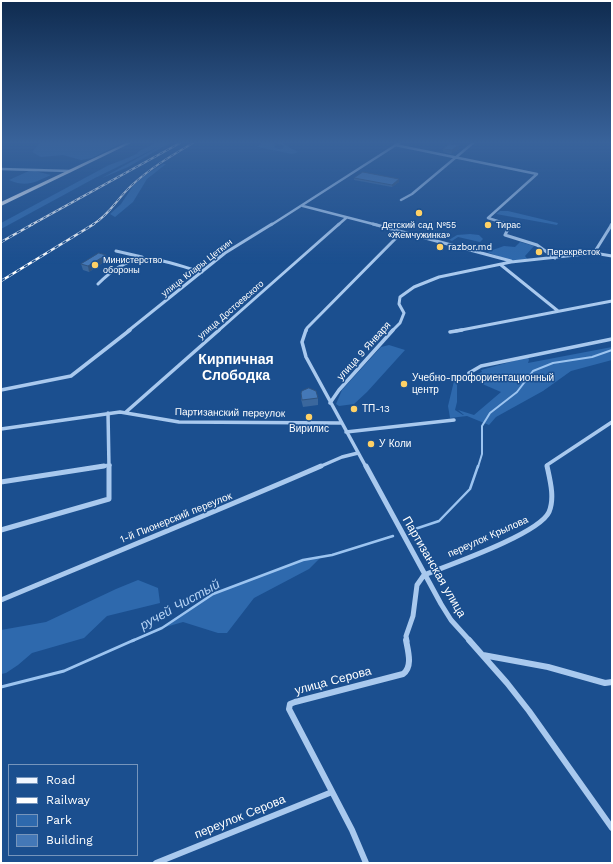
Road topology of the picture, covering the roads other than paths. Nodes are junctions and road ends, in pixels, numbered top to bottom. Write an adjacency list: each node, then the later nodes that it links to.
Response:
1 (44, 183): 6 (main road)
2 (337, 183): 7 (street, улица Клары Цеткин)
3 (425, 183): 5 (street)
4 (526, 183): 15 (street)
5 (401, 200)
6 (1, 204)
7 (303, 206): 8 (street); 18 (street, улица Клары Цеткин)
8 (346, 218): 10 (street); 27 (street, улица Достоевского)
9 (612, 225): 12 (street)
10 (401, 232): 16 (street); 26 (street, Партизанская улица)
11 (116, 251): 14 (street)
12 (594, 252): 13 (street, улица 9 Января); 15 (street, улица 9 Января)
13 (612, 256)
14 (146, 258): 18 (street); 19 (street)
15 (555, 258): 16 (street, улица 9 Января)
16 (511, 262): 17 (street, улица 9 Января)
17 (501, 265): 21 (street); 26 (street, улица 9 Января)
18 (202, 272): 25 (street, улица Клары Цеткин)
19 (98, 284)
20 (612, 301): 21 (street)
21 (558, 312): 22 (street)
22 (450, 332)
23 (612, 339): 24 (street)
24 (469, 373)
25 (1, 390)
26 (330, 403): 31 (street, Партизанская улица)
27 (126, 412): 28 (street, Партизанский переулок); 31 (street, Партизанский переулок)
28 (108, 413): 32 (street, Партизанский переулок); 35 (street)
29 (454, 420): 33 (street)
30 (612, 422): 38 (street, переулок Крылова)
31 (341, 423): 33 (street, Партизанская улица)
32 (1, 429)
33 (346, 432): 34 (street, Партизанская улица)
34 (358, 453): 38 (street, Партизанская улица); 39 (street, 1-й Пионерский переулок)
35 (110, 465): 36 (street); 37 (street)
36 (1, 482)
37 (1, 530)
38 (424, 575): 40 (street, Партизанская улица); 42 (street, улица Серова)
39 (1, 600)
40 (483, 655): 41 (street); 43 (street, Партизанская улица)
41 (612, 682)
42 (332, 792): 44 (street, переулок Серова); 45 (street, улица Серова)
43 (612, 828)
44 (156, 863)
45 (366, 863)

